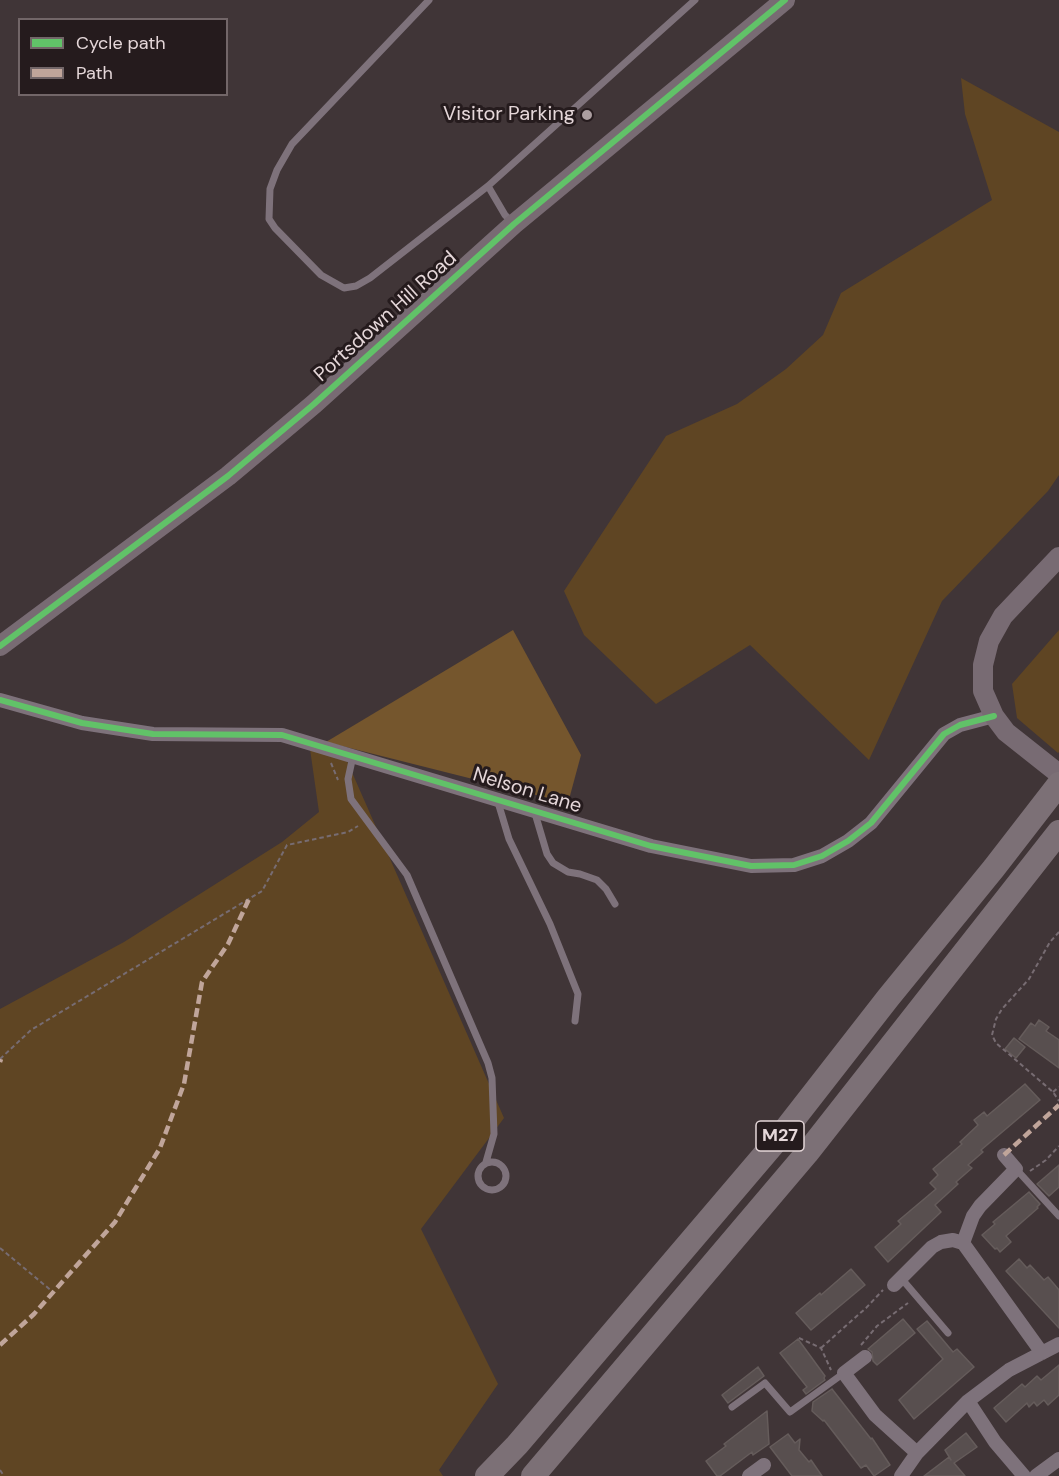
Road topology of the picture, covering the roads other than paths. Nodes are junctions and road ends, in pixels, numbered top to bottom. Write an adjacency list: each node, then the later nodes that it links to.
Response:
1 (429, 0): 4 (lane)
2 (695, 0): 4 (lane)
3 (781, 1): 5 (street, Portsdown Hill Road)
4 (488, 186): 5 (lane)
5 (514, 224): 7 (street, Portsdown Hill Road)
6 (1059, 557): 9 (street)
7 (0, 646)
8 (0, 700): 10 (street, Nelson Lane)
9 (994, 716): 11 (street); 14 (street, Nelson Lane)
10 (352, 756): 13 (street, Nelson Lane); 19 (lane)
11 (1059, 774)
12 (1059, 784): 34 (highway, M27)
13 (497, 799): 14 (street, Nelson Lane); 17 (lane)
14 (534, 810): 16 (lane)
15 (1059, 832): 35 (highway, M27)
16 (615, 904)
17 (575, 1020)
18 (1004, 1155): 20 (street)
19 (486, 1162): 19 (lane)
20 (1019, 1173): 21 (lane); 22 (street)
21 (1059, 1216)
22 (963, 1243): 23 (street); 26 (street)
23 (898, 1282): 24 (lane)
24 (948, 1333)
25 (1059, 1344): 26 (street)
26 (1042, 1353): 29 (street)
27 (865, 1357): 28 (street)
28 (841, 1376): 30 (lane); 31 (street)
29 (968, 1401): 31 (street); 38 (street)
30 (732, 1407)
31 (917, 1453): 37 (street)
32 (1059, 1459): 39 (street)
33 (764, 1465): 36 (street)
34 (487, 1476)
35 (533, 1476)
36 (749, 1476)
37 (901, 1476)
38 (1024, 1476)
39 (1036, 1476)

